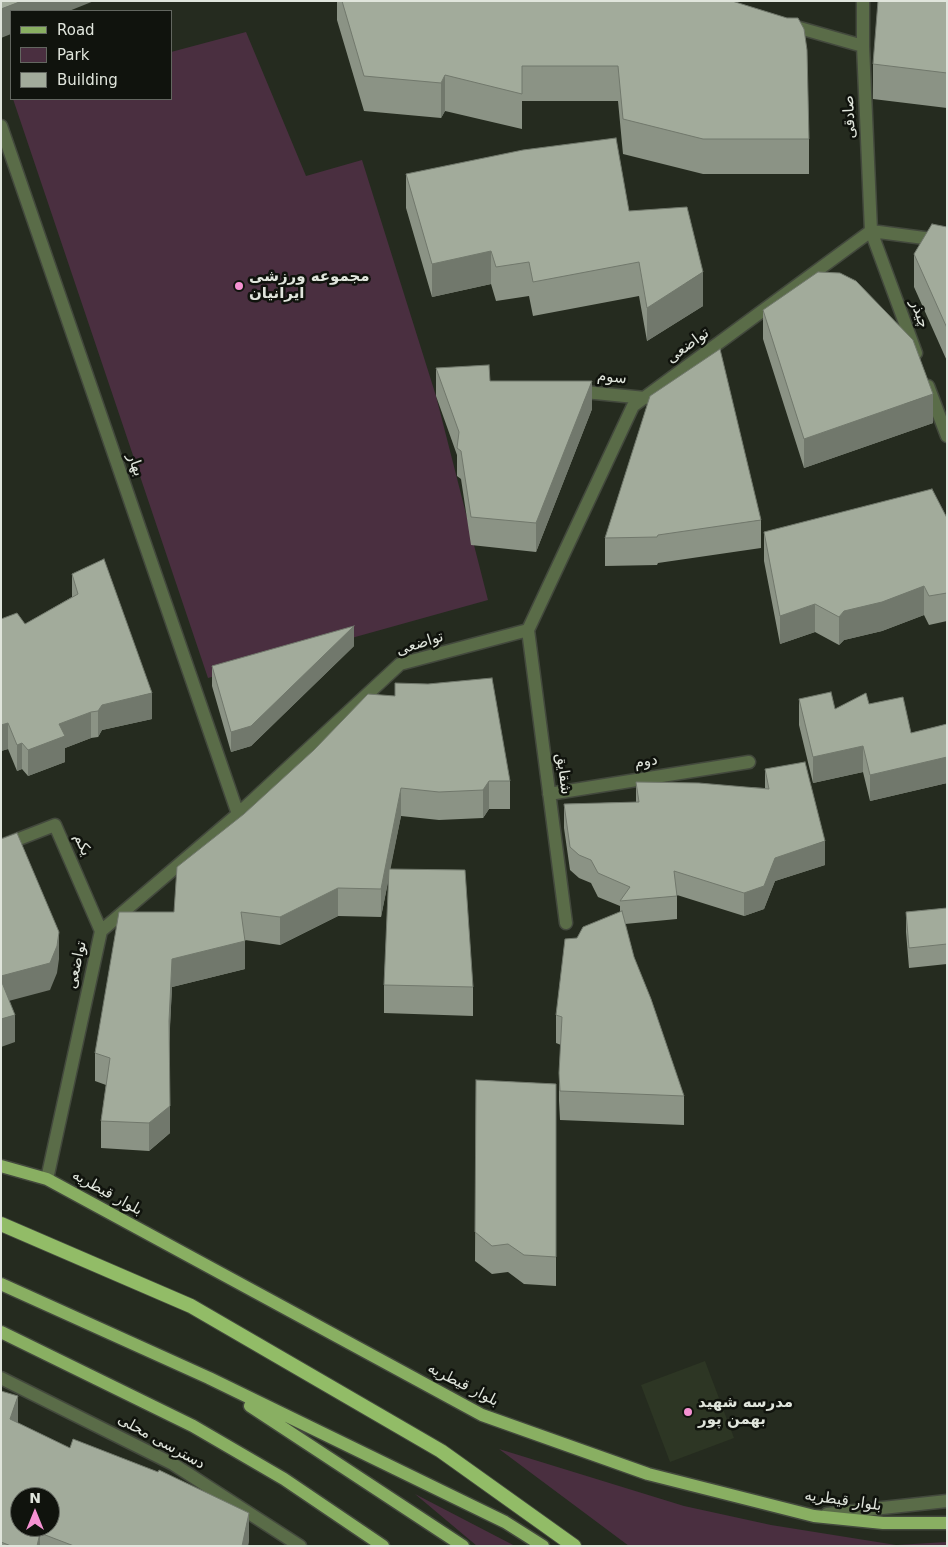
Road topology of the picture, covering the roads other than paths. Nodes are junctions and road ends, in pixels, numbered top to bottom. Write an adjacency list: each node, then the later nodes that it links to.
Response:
1 (864, 1): 3 (street, صادقی)
2 (779, 22): 3 (street)
3 (863, 46): 5 (street, صادقی)
4 (1, 126): 13 (street, بهار)
5 (871, 231): 6 (street); 8 (street, تواضعی); 9 (street, چیذر)
6 (947, 241)
7 (566, 390): 8 (street, سوم)
8 (645, 398): 10 (street, تواضعی)
9 (947, 436)
10 (528, 630): 12 (street, شقایق); 13 (street, تواضعی)
11 (749, 762): 12 (street, دوم)
12 (549, 794): 15 (street, شقایق)
13 (238, 814): 16 (street, تواضعی)
14 (1, 846): 16 (street, یکم)
15 (566, 923)
16 (101, 931): 18 (street, تواضعی)
17 (1, 1166): 18 (main road, بلوار قیطریه)
18 (47, 1179): 25 (main road, بلوار قیطریه)
19 (1, 1224): 31 (highway)
20 (1, 1284): 23 (main road)
21 (1, 1332): 28 (main road)
22 (1, 1378): 27 (street, دسترسی محلی)
23 (209, 1378): 29 (main road); 30 (main road)
24 (947, 1501): 25 (street)
25 (814, 1516): 26 (main road, بلوار قیطریه)
26 (947, 1523)
27 (300, 1546)
28 (383, 1546)
29 (463, 1546)
30 (543, 1546)
31 (574, 1546)

